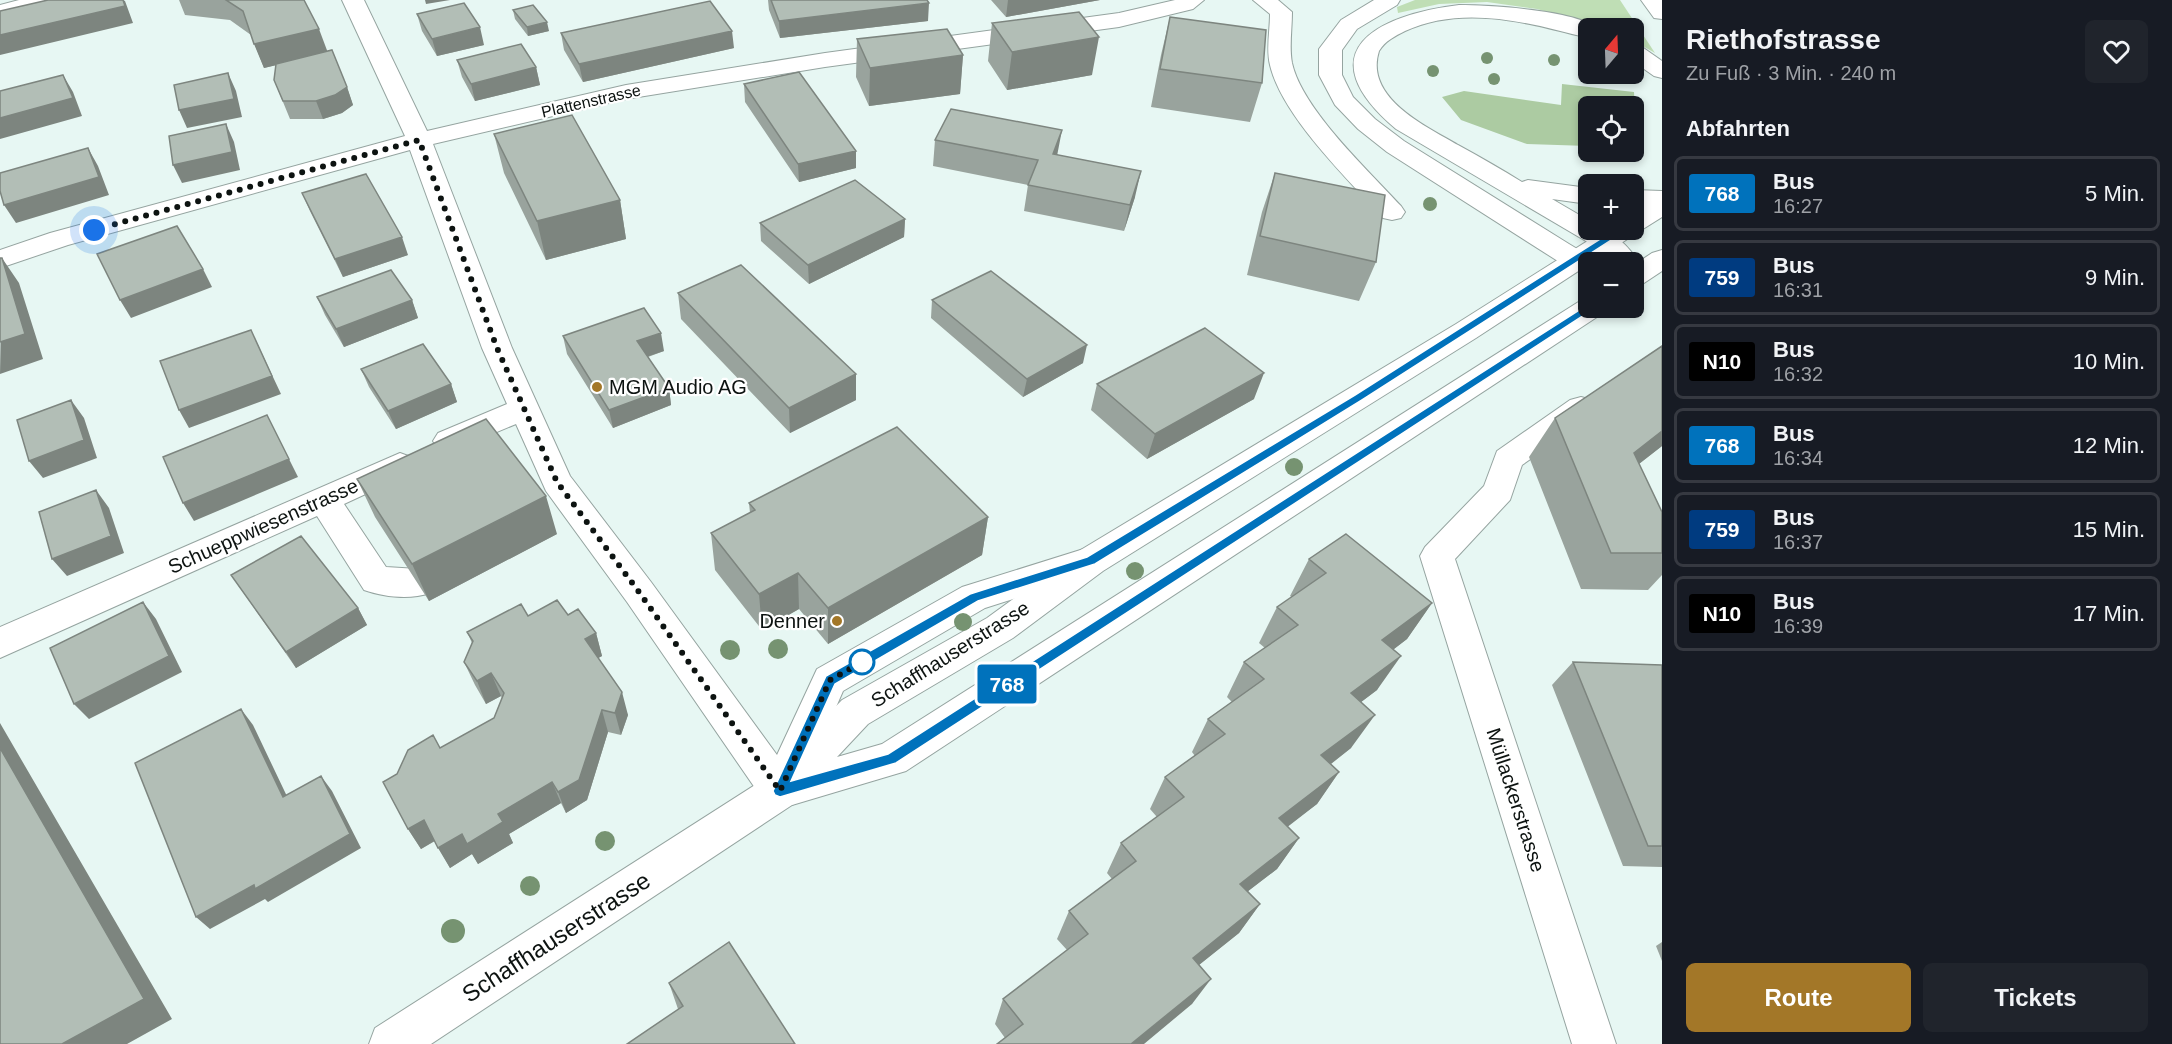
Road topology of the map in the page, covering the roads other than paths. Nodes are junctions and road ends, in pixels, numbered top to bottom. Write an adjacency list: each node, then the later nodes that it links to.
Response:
1 (47, 0): 7 (main road)
2 (353, 0): 12 (main road)
3 (1193, 0): 12 (main road, Plattenstrasse)
4 (1264, 0): 18 (main road)
5 (1389, 0): 24 (main road)
6 (1652, 0): 8 (main road)
7 (0, 11)
8 (1662, 14)
9 (1578, 28): 13 (main road)
10 (1644, 59): 11 (main road)
11 (1662, 71)
12 (419, 140): 23 (main road, Plattenstrasse); 30 (main road)
13 (1506, 184): 14 (main road); 20 (main road)
14 (1578, 195)
15 (1644, 198): 16 (main road)
16 (1662, 199)
17 (1662, 205): 19 (main road)
18 (1392, 212)
19 (1644, 217)
20 (1578, 218)
21 (1608, 240): 22 (main road, Schaffhauserstrasse)
22 (1592, 252)
23 (0, 258)
24 (1578, 259)
25 (1662, 259): 27 (main road)
26 (1578, 263): 34 (main road, Schaffhauserstrasse)
27 (1644, 267)
28 (1578, 316): 34 (main road, Schaffhauserstrasse)
29 (1604, 392): 36 (main road, Müllackerstrasse)
30 (525, 408): 31 (main road, Schueppwiesenstrasse); 34 (main road)
31 (324, 500): 32 (main road); 33 (main road, Schueppwiesenstrasse)
32 (418, 583)
33 (0, 643)
34 (780, 791): 35 (main road, Schaffhauserstrasse)
35 (391, 1044)
36 (1594, 1044)

